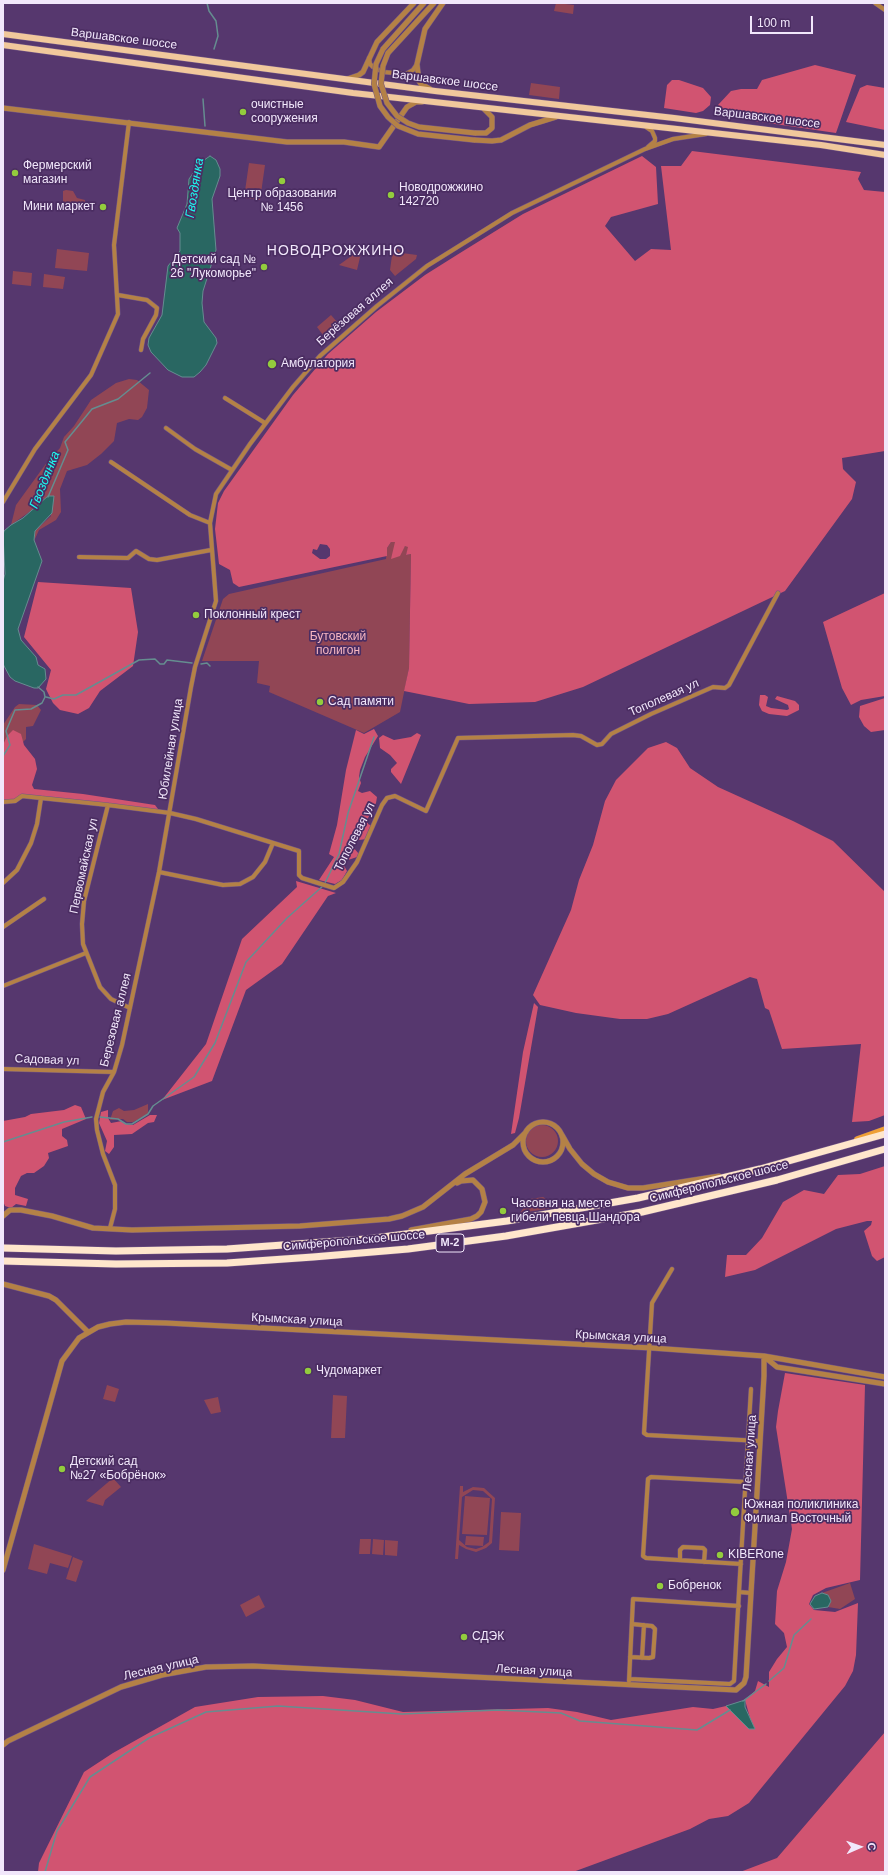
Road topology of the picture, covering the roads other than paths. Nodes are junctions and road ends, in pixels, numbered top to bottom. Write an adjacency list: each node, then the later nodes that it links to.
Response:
1 (414, 3): 9 (street)
2 (424, 3): 16 (street, bridge)
3 (434, 3): 15 (street, bridge)
4 (443, 3): 10 (street)
5 (875, 3): 6 (street)
6 (885, 10)
7 (3, 34): 11 (main road, Варшавское шоссе)
8 (3, 45): 13 (main road, Варшавское шоссе)
9 (370, 56): 10 (street); 11 (street)
10 (417, 64): 12 (street)
11 (343, 79): 12 (main road, Варшавское шоссе)
12 (435, 91): 20 (main road, Варшавское шоссе)
13 (426, 102): 15 (main road, Варшавское шоссе); 17 (street)
14 (3, 108): 17 (street)
15 (484, 109): 16 (main road, Варшавское шоссе)
16 (557, 116): 18 (main road, Варшавское шоссе)
17 (129, 122): 23 (street)
18 (646, 126): 19 (main road, Варшавское шоссе); 21 (street)
19 (712, 134): 21 (street, Берёзовая аллея); 22 (main road, Варшавское шоссе)
20 (885, 145)
21 (645, 149): 26 (street, Берёзовая аллея)
22 (885, 154)
23 (118, 295): 24 (street); 30 (street)
24 (142, 350)
25 (225, 398): 26 (street)
26 (265, 423): 29 (street, Берёзовая аллея)
27 (166, 428): 29 (street)
28 (111, 462): 31 (street)
29 (232, 470): 31 (street, Берёзовая аллея)
30 (3, 502)
31 (210, 523): 32 (street, Берёзовая аллея)
32 (212, 550): 33 (street); 35 (street, Берёзовая аллея)
33 (78, 557)
34 (778, 593): 40 (street, Тополевая ул)
35 (216, 597): 39 (street, Юбилейная улица)
36 (41, 798): 37 (street, Тополевая ул); 38 (street, Тополевая ул); 42 (street)
37 (3, 802)
38 (108, 805): 39 (street, Тополевая ул); 45 (street, Первомайская ул)
39 (170, 813): 40 (street, Тополевая ул); 41 (street, Березовая аллея)
40 (273, 843): 41 (street)
41 (160, 872): 47 (street, Березовая аллея)
42 (3, 884)
43 (44, 899): 44 (street)
44 (3, 927)
45 (86, 953): 46 (street); 47 (street, Первомайская ул)
46 (3, 986)
47 (130, 1008): 49 (street, Березовая аллея)
48 (3, 1069): 49 (street, Садовая ул)
49 (114, 1072): 61 (street, Березовая аллея)
50 (885, 1129): 56 (main road)
51 (526, 1132): 53 (street); 53 (street); 59 (street)
52 (885, 1134): 56 (highway, Симферопольское шоссе / М-2)
53 (562, 1135): 57 (street)
54 (885, 1149): 58 (highway, Симферопольское шоссе / М-2)
55 (885, 1152): 58 (main road)
56 (814, 1154): 57 (highway, Симферопольское шоссе / М-2)
57 (760, 1169): 62 (highway, Симферопольское шоссе / М-2)
58 (815, 1169): 64 (highway, Симферопольское шоссе / М-2)
59 (447, 1188): 61 (street); 62 (street)
60 (3, 1216): 61 (street)
61 (110, 1228)
62 (380, 1238): 63 (highway, Симферопольское шоссе / М-2)
63 (6, 1249)
64 (4, 1261)
65 (672, 1270): 68 (street)
66 (3, 1284): 67 (street)
67 (88, 1332): 68 (street, Крымская улица); 79 (street, Крымская улица)
68 (648, 1348): 69 (street, Крымская улица); 73 (street)
69 (764, 1356): 70 (street, Крымская улица); 71 (street); 74 (street, Лесная улица)
70 (885, 1377)
71 (885, 1384)
72 (751, 1389): 73 (street)
73 (748, 1440): 74 (street); 75 (street)
74 (760, 1441): 81 (street, Лесная улица)
75 (746, 1482): 76 (street); 78 (street)
76 (680, 1560): 77 (street); 77 (street)
77 (704, 1562): 78 (street)
78 (741, 1564): 80 (street)
79 (3, 1570)
80 (739, 1592): 81 (street); 82 (street)
81 (751, 1593): 88 (street, Лесная улица)
82 (739, 1606): 83 (street); 87 (street)
83 (632, 1624): 84 (street); 85 (street)
84 (644, 1625): 86 (street); 86 (street)
85 (630, 1657): 86 (street); 87 (street)
86 (642, 1658)
87 (630, 1679): 88 (street)
88 (629, 1686): 89 (street, Лесная улица)
89 (5, 1741): 90 (street, Лесная улица)
90 (3, 1745)

